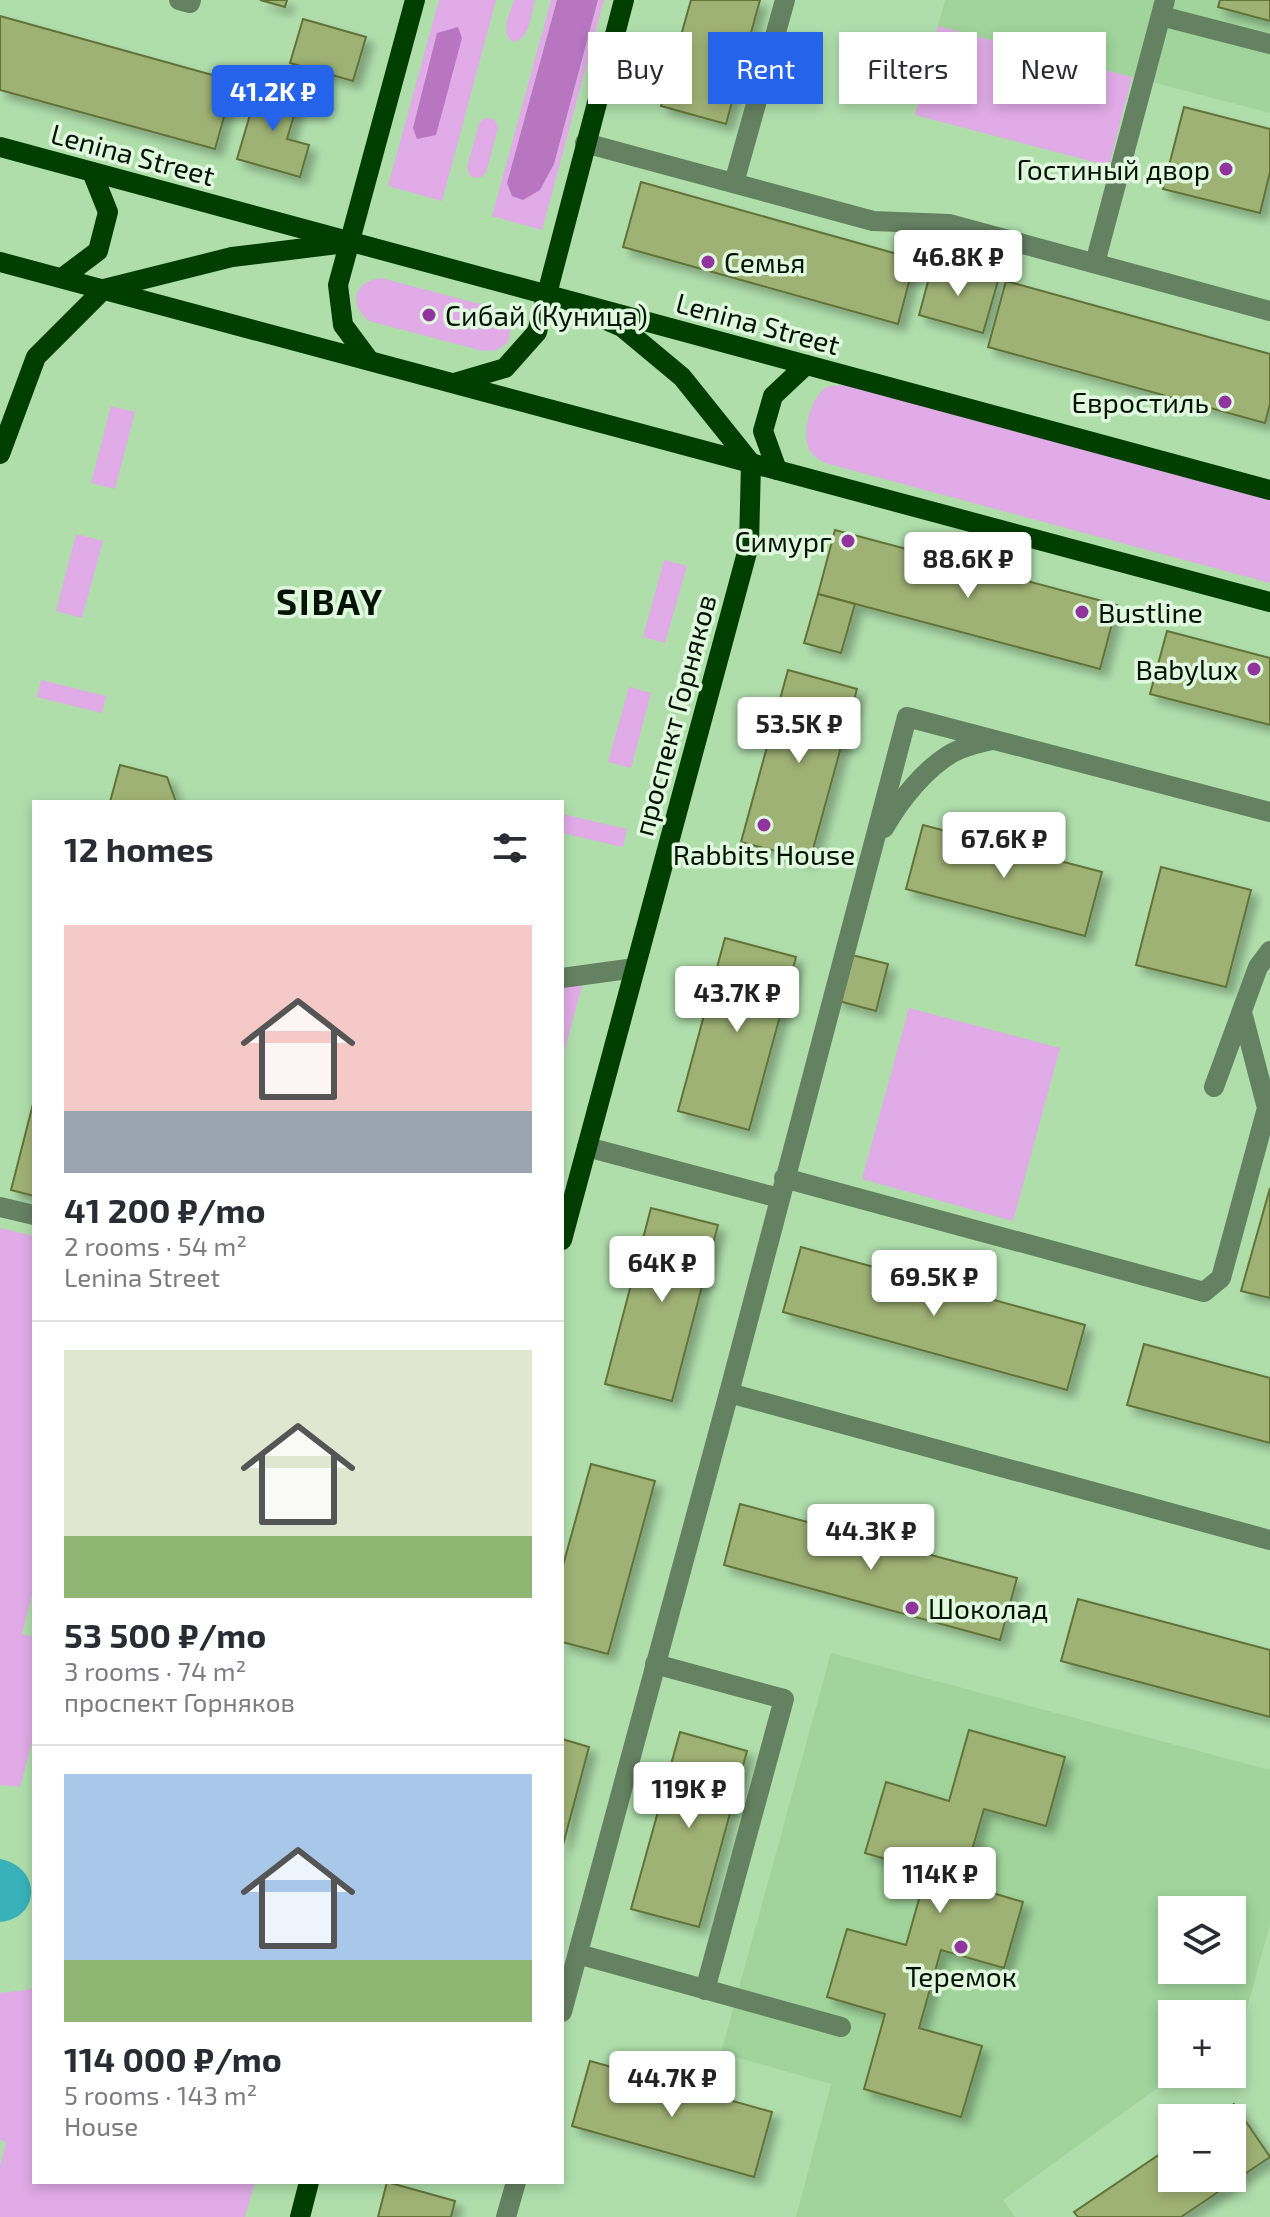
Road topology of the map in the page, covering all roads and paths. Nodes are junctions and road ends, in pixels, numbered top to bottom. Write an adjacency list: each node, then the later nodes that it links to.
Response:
1 (179, 0): 2 (lane)
2 (191, 0)
3 (415, 0): 12 (main road)
4 (624, 0): 8 (main road)
5 (785, 0): 11 (lane)
6 (1163, 8): 7 (lane); 14 (lane)
7 (1270, 44)
8 (585, 143): 11 (lane); 17 (main road)
9 (0, 147): 10 (main road, Lenina Street)
10 (92, 172): 12 (main road, Lenina Street); 15 (main road)
11 (734, 183): 14 (lane)
12 (350, 243): 16 (main road); 17 (main road, Lenina Street); 19 (main road)
13 (0, 262): 15 (main road)
14 (1095, 263): 18 (lane)
15 (62, 278): 16 (main road)
16 (104, 289): 19 (main road); 22 (main road)
17 (546, 296): 20 (main road, Lenina Street); 21 (main road); 23 (main road)
18 (1270, 311)
19 (369, 360): 21 (main road)
20 (806, 365): 24 (main road); 25 (main road, Lenina Street)
21 (454, 383): 23 (main road)
22 (0, 454)
23 (751, 463): 24 (main road); 31 (main road, проспект Горняков)
24 (777, 470): 26 (main road)
25 (1270, 490)
26 (1270, 602)
27 (992, 740): 28 (lane); 29 (lane); 29 (lane)
28 (1270, 812)
29 (871, 851): 36 (lane)
30 (1270, 951): 33 (lane)
31 (635, 968): 32 (lane); 35 (main road, проспект Горняков)
32 (564, 978)
33 (1242, 1012): 34 (lane); 36 (lane)
34 (1214, 1087)
35 (587, 1147): 37 (lane); 40 (main road, проспект Горняков)
36 (784, 1178): 37 (lane)
37 (779, 1198): 41 (lane)
38 (0, 1207): 39 (lane)
39 (32, 1215)
40 (564, 1233)
41 (729, 1393): 42 (lane); 43 (lane)
42 (1270, 1540)
43 (655, 1664): 44 (lane); 45 (lane)
44 (578, 1954): 45 (lane); 46 (lane)
45 (705, 1990): 47 (lane)
46 (564, 2005)
47 (841, 2027)
48 (308, 2184): 50 (main road)
49 (515, 2184): 51 (lane)
50 (300, 2217)
51 (506, 2217)

